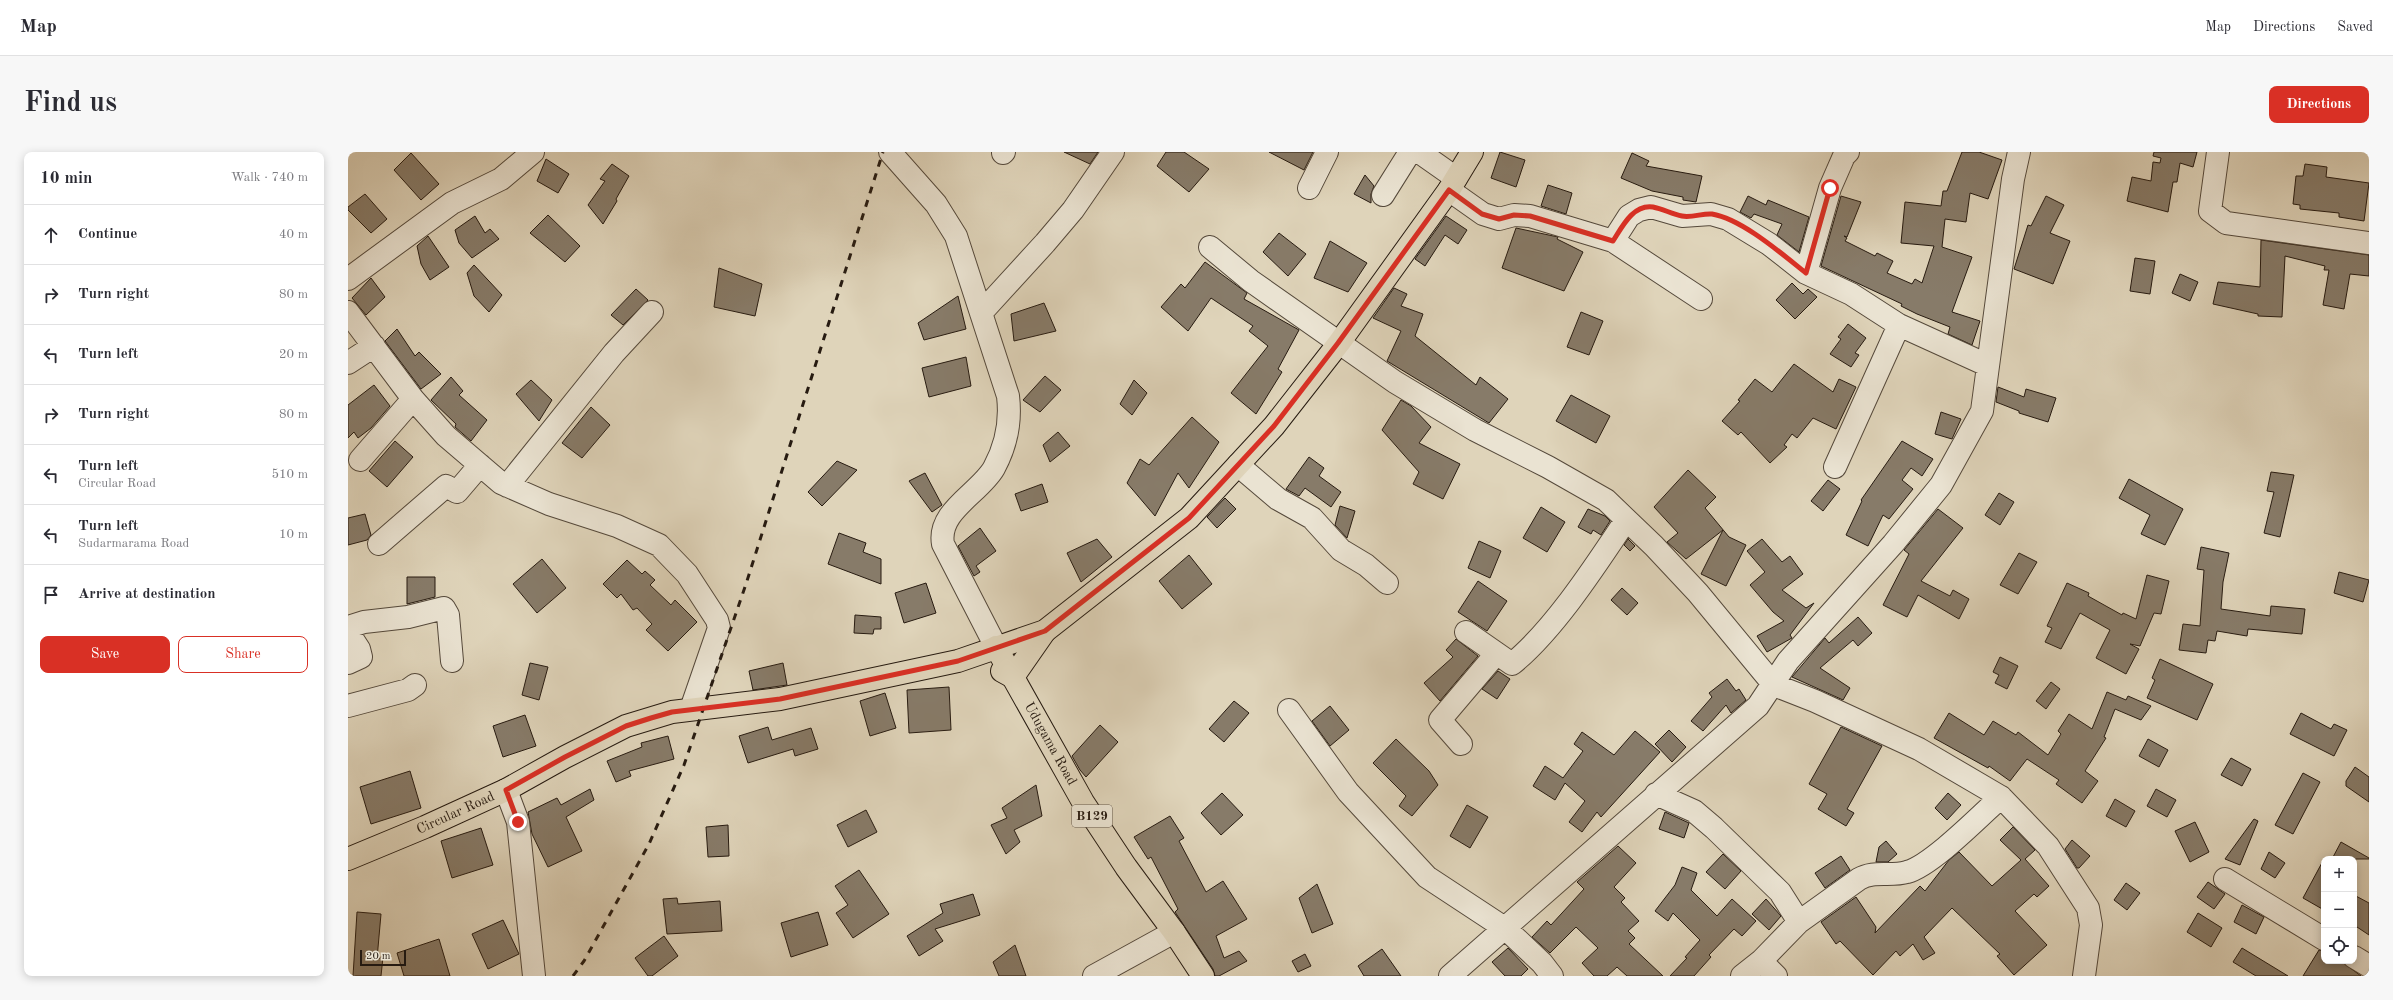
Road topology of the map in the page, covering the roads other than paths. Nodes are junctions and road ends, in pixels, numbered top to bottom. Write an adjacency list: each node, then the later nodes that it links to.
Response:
1 (533, 152): 18 (street)
2 (890, 152): 22 (street)
3 (1113, 152): 22 (street)
4 (1327, 152): 12 (street)
5 (1410, 152): 13 (street)
6 (1419, 152): 11 (street)
7 (1472, 152): 11 (main road, Circular Road)
8 (1848, 152): 17 (street)
9 (2019, 152): 27 (street)
10 (2218, 152): 15 (street)
11 (1453, 184): 14 (street); 24 (main road, Circular Road)
12 (1309, 188)
13 (1383, 195)
14 (1613, 241): 17 (street); 19 (street)
15 (2369, 243)
16 (1210, 247): 24 (street)
17 (1806, 273): 23 (street)
18 (348, 279)
19 (1701, 299)
20 (348, 312): 25 (street)
21 (652, 312): 33 (street)
22 (981, 313): 41 (street)
23 (1899, 325): 27 (street); 32 (street)
24 (1338, 343): 31 (main road, Circular Road); 34 (street)
25 (374, 346): 26 (street); 28 (street)
26 (348, 363)
27 (1987, 366): 48 (street)
28 (413, 399): 29 (street); 30 (street)
29 (360, 460)
30 (480, 465): 33 (street); 35 (street)
31 (1238, 465): 36 (street); 38 (main road, Circular Road)
32 (1835, 467)
33 (507, 486): 50 (street)
34 (1626, 520): 42 (street); 48 (street)
35 (379, 544)
36 (1387, 584)
37 (348, 627): 43 (street)
38 (1045, 631): 41 (main road, Circular Road); 46 (main road)
39 (348, 632): 45 (street)
40 (1466, 632): 42 (street)
41 (996, 648): 44 (main road, Circular Road); 46 (main road, Udugama Road / B129)
42 (1496, 654): 52 (street)
43 (452, 661)
44 (958, 661): 46 (main road); 50 (main road, Circular Road)
45 (348, 664)
46 (1013, 677): 60 (main road, Udugama Road / B129)
47 (415, 685): 49 (street)
48 (1774, 685): 54 (street); 55 (street)
49 (348, 706)
50 (691, 709): 53 (main road, Circular Road)
51 (1289, 710): 59 (street)
52 (1461, 744)
53 (506, 790): 56 (main road, Circular Road); 65 (street)
54 (1656, 794): 58 (street); 59 (street)
55 (2001, 797): 58 (street); 71 (street)
56 (349, 855)
57 (2225, 879): 61 (street)
58 (1799, 922): 64 (street)
59 (1506, 929): 68 (street); 69 (street)
60 (1174, 932): 66 (street); 67 (main road, Udugama Road / B129)
61 (2321, 937)
62 (2357, 959): 63 (street)
63 (2369, 966)
64 (1768, 968): 70 (street)
65 (534, 976)
66 (1094, 976)
67 (1203, 976)
68 (1450, 976)
69 (1552, 976)
70 (1742, 976)
71 (2084, 976)

